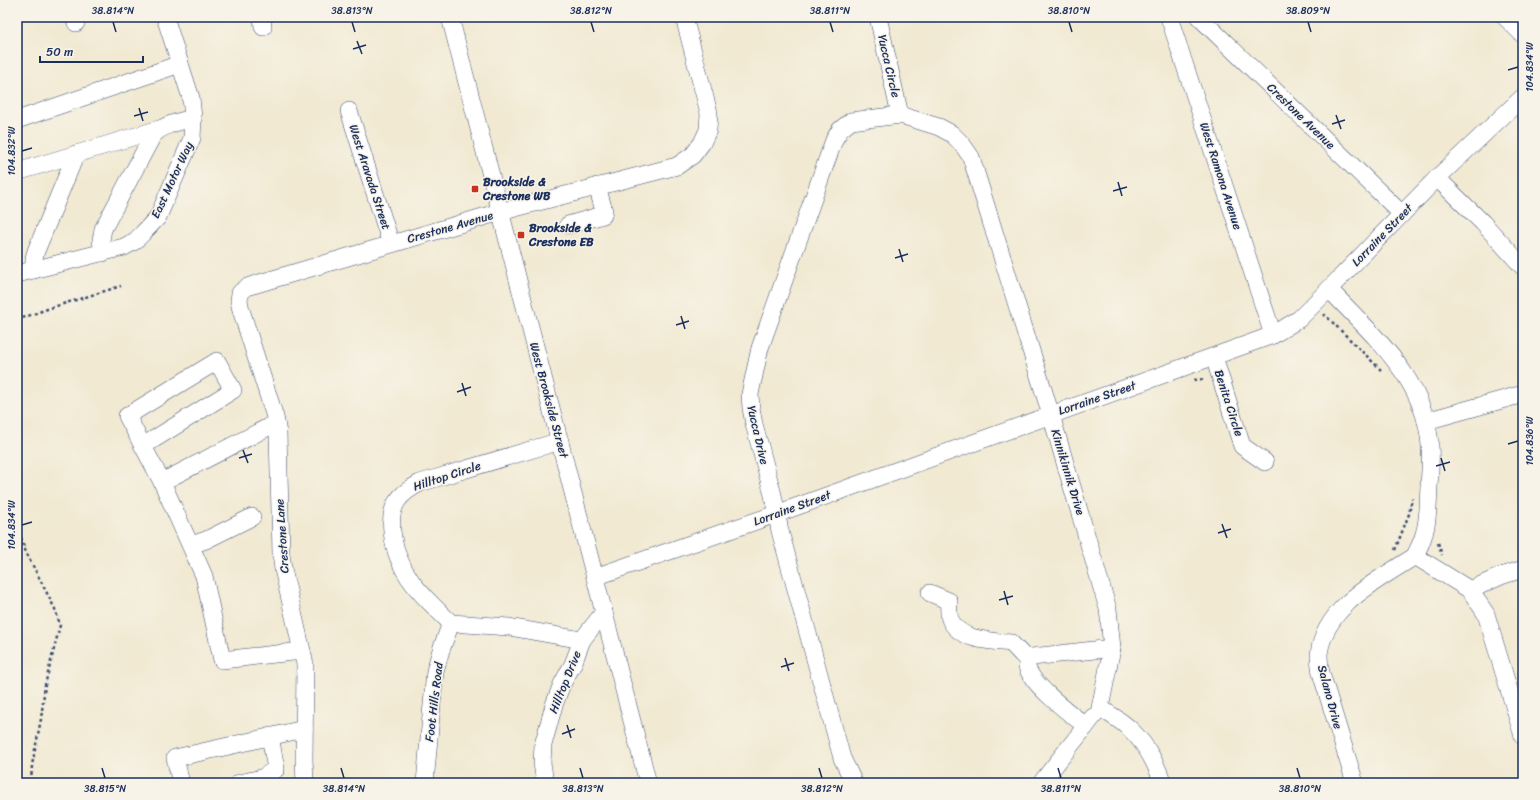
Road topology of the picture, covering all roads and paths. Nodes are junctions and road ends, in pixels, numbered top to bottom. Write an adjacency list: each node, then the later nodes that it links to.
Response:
1 (166, 17): 9 (street, East Motor Way)
2 (450, 17): 20 (street, West Brookside Street)
3 (684, 17): 19 (street, Crestone Avenue)
4 (878, 17): 12 (street, Yucca Circle)
5 (1169, 17): 33 (street, West Ramona Avenue)
6 (1199, 17): 21 (street, Crestone Avenue)
7 (1504, 17): 8 (street)
8 (1523, 34)
9 (180, 64): 13 (street, East Motor Way); 14 (street)
10 (1523, 97): 18 (street, Lorraine Street)
11 (349, 111): 23 (street, West Aravada Street)
12 (900, 115): 39 (street, Kinnikinnik Drive); 47 (street, Yucca Drive)
13 (193, 118): 15 (street); 24 (street, East Motor Way)
14 (17, 120)
15 (159, 129): 16 (street); 24 (street)
16 (76, 154): 17 (street); 26 (street)
17 (17, 172)
18 (1437, 178): 21 (street, Lorraine Street); 25 (street)
19 (597, 186): 20 (street, Crestone Avenue); 22 (street)
20 (500, 212): 23 (street, Crestone Avenue); 42 (street, West Brookside Street)
21 (1402, 214): 29 (street, Lorraine Street)
22 (568, 225)
23 (391, 244): 30 (street, Crestone Avenue)
24 (103, 252): 26 (street, East Motor Way)
25 (1523, 267)
26 (34, 270): 27 (street, East Motor Way)
27 (17, 274)
28 (121, 286): 32 (path)
29 (1329, 289): 33 (street, Lorraine Street); 40 (street)
30 (240, 293): 41 (street, Crestone Lane)
31 (1320, 317): 36 (path)
32 (17, 320)
33 (1273, 335): 34 (street, Lorraine Street)
34 (1214, 357): 35 (street, Benita Circle); 39 (street, Lorraine Street)
35 (1219, 373): 37 (path); 44 (street, Benita Circle)
36 (1386, 375)
37 (1193, 380)
38 (1523, 394): 40 (street)
39 (1050, 415): 47 (street, Lorraine Street); 62 (street, Kinnikinnik Drive)
40 (1426, 422): 52 (street)
41 (276, 423): 45 (street); 63 (street, Crestone Lane)
42 (560, 441): 56 (street, West Brookside Street); 60 (street, Hilltop Circle)
43 (143, 446): 43 (street); 45 (street)
44 (1265, 462)
45 (162, 482): 51 (street)
46 (1413, 491): 53 (path)
47 (776, 514): 56 (street, Lorraine Street); 78 (street, Yucca Drive)
48 (252, 517): 51 (street)
49 (17, 520): 71 (path)
50 (1437, 539): 54 (path)
51 (191, 545): 63 (street)
52 (1415, 556): 57 (street); 81 (street, Salano Drive)
53 (1393, 557)
54 (1444, 558)
55 (1523, 569): 57 (street)
56 (595, 577): 59 (street, West Brookside Street)
57 (1470, 590): 69 (street)
58 (930, 593): 64 (street)
59 (604, 612): 61 (street, Hilltop Drive); 77 (street, West Brookside Street)
60 (451, 623): 61 (street); 75 (street, Foot Hills Road)
61 (582, 640): 76 (street, Hilltop Drive)
62 (1112, 648): 64 (street); 65 (street, Kinnikinnik Drive)
63 (302, 651): 67 (street, Crestone Lane)
64 (1028, 661): 66 (street)
65 (1100, 708): 66 (street); 80 (street)
66 (1086, 726): 79 (street)
67 (304, 729): 68 (street); 74 (street, Crestone Lane)
68 (270, 736): 70 (street); 72 (street)
69 (1523, 736)
70 (263, 781): 73 (street)
71 (31, 783)
72 (180, 783)
73 (239, 783)
74 (306, 783)
75 (425, 783)
76 (545, 783)
77 (648, 783)
78 (854, 783)
79 (1041, 783)
80 (1163, 783)
81 (1354, 783)

